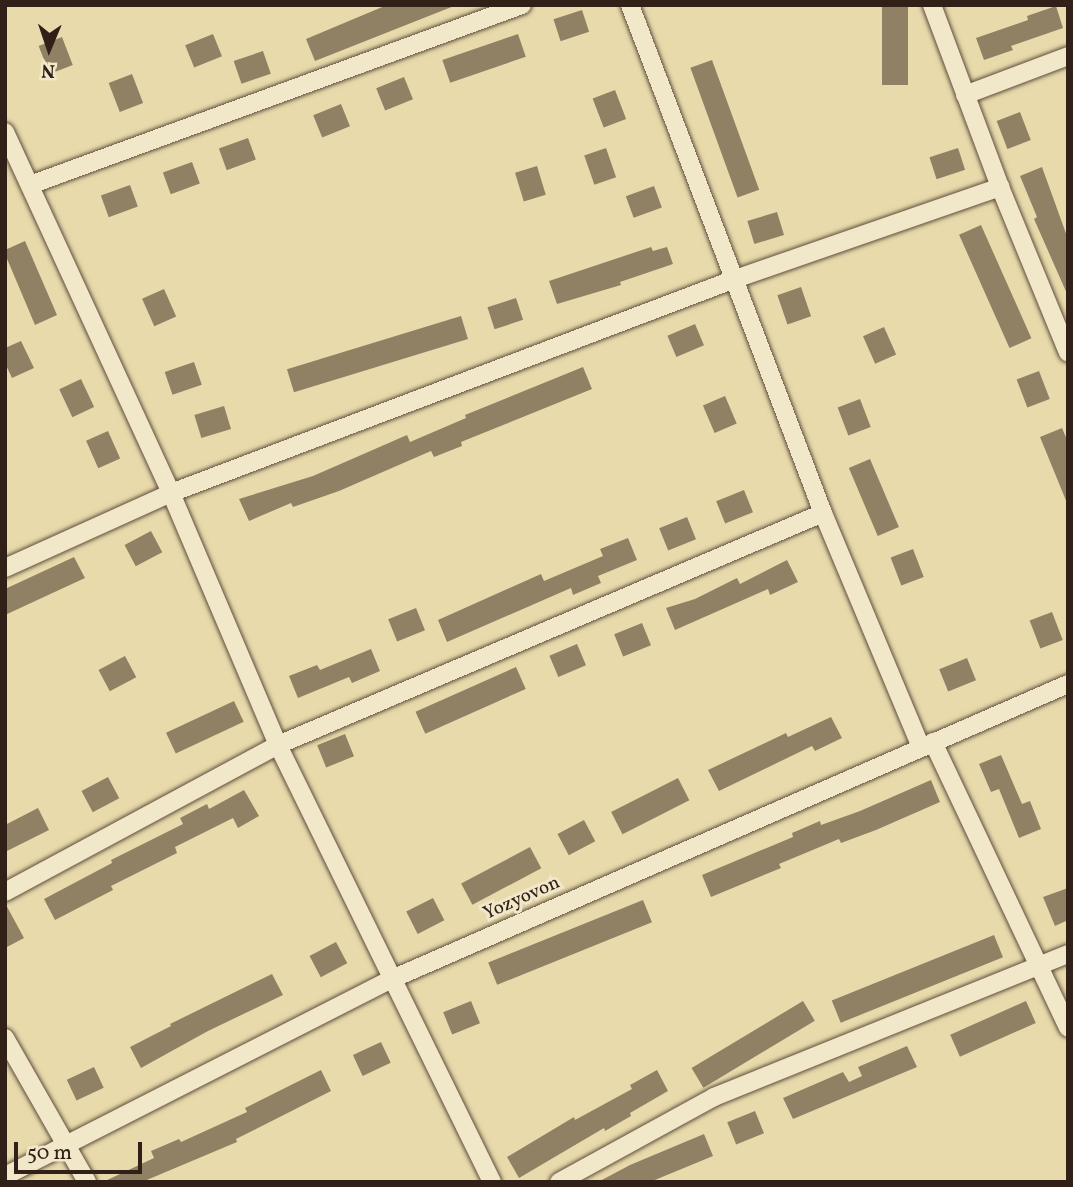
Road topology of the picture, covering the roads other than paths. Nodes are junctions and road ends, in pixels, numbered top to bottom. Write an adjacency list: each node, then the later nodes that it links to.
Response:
1 (522, 5): 7 (street)
2 (630, 5): 9 (street)
3 (932, 5): 5 (street)
4 (1068, 56): 5 (street)
5 (965, 95): 8 (street)
6 (5, 132): 7 (street)
7 (30, 185): 12 (street)
8 (1000, 187): 9 (street); 10 (street)
9 (735, 279): 12 (street); 13 (street)
10 (1063, 327): 11 (street)
11 (1068, 353)
12 (171, 493): 14 (street); 16 (street)
13 (823, 513): 16 (street); 17 (street)
14 (5, 568)
15 (1068, 684): 17 (street, Yozyovon)
16 (278, 745): 18 (street); 21 (street)
17 (927, 745): 20 (street); 21 (street, Yozyovon)
18 (5, 892)
19 (1068, 954): 20 (street)
20 (1037, 965): 22 (street); 28 (street)
21 (392, 979): 24 (street, Yozyovon); 27 (street)
22 (1068, 1028)
23 (5, 1038): 24 (street)
24 (66, 1145): 25 (street, Yozyovon); 26 (street)
25 (5, 1176)
26 (87, 1182)
27 (492, 1182)
28 (559, 1182)

